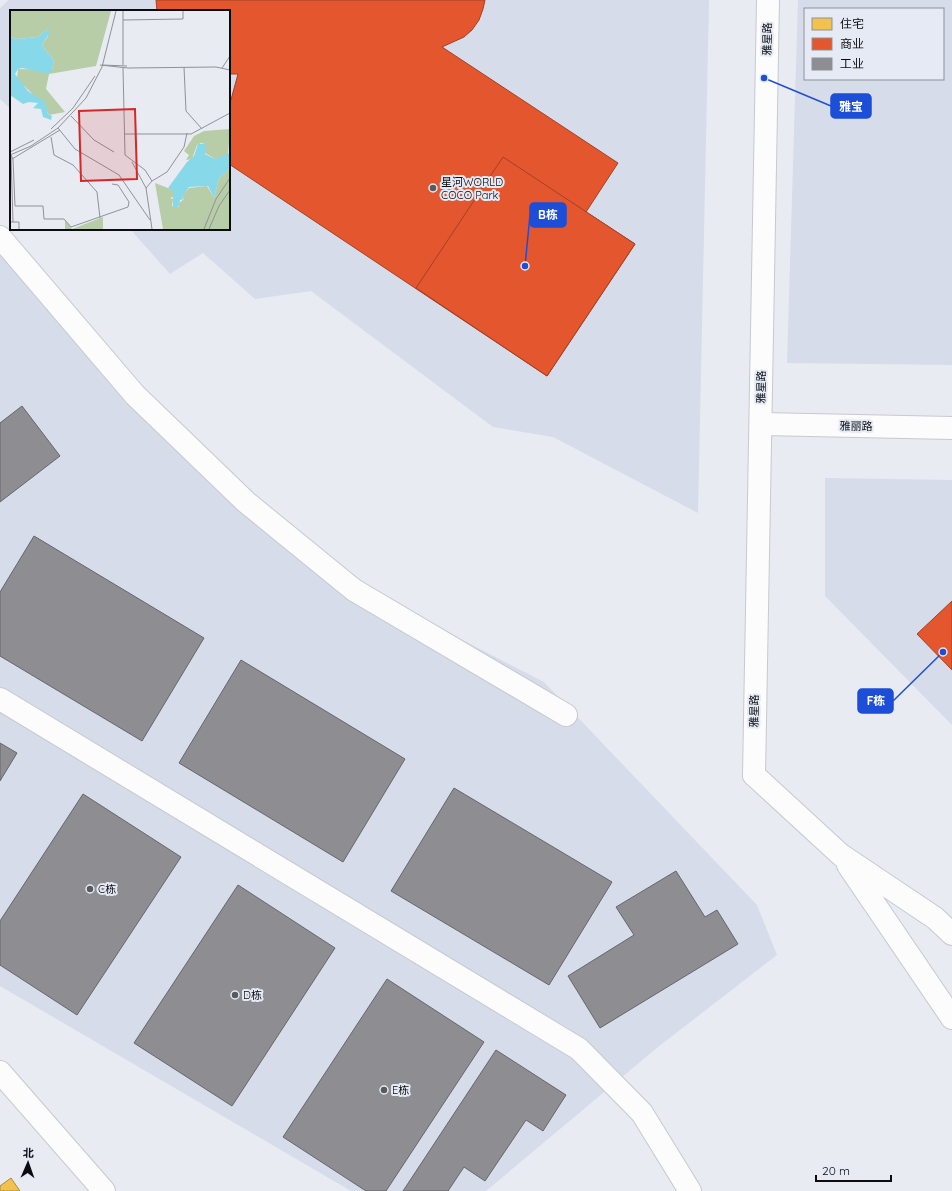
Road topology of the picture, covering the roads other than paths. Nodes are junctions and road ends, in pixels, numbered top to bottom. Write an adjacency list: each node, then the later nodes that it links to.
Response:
1 (768, 0): 3 (street, 雅星路)
2 (0, 237): 6 (street)
3 (761, 424): 4 (street, 雅丽路); 7 (street, 雅星路)
4 (952, 428)
5 (0, 699): 12 (street)
6 (566, 716)
7 (841, 855): 8 (street); 9 (street)
8 (952, 934)
9 (952, 1018)
10 (0, 1072): 11 (street)
11 (104, 1191)
12 (690, 1191)

